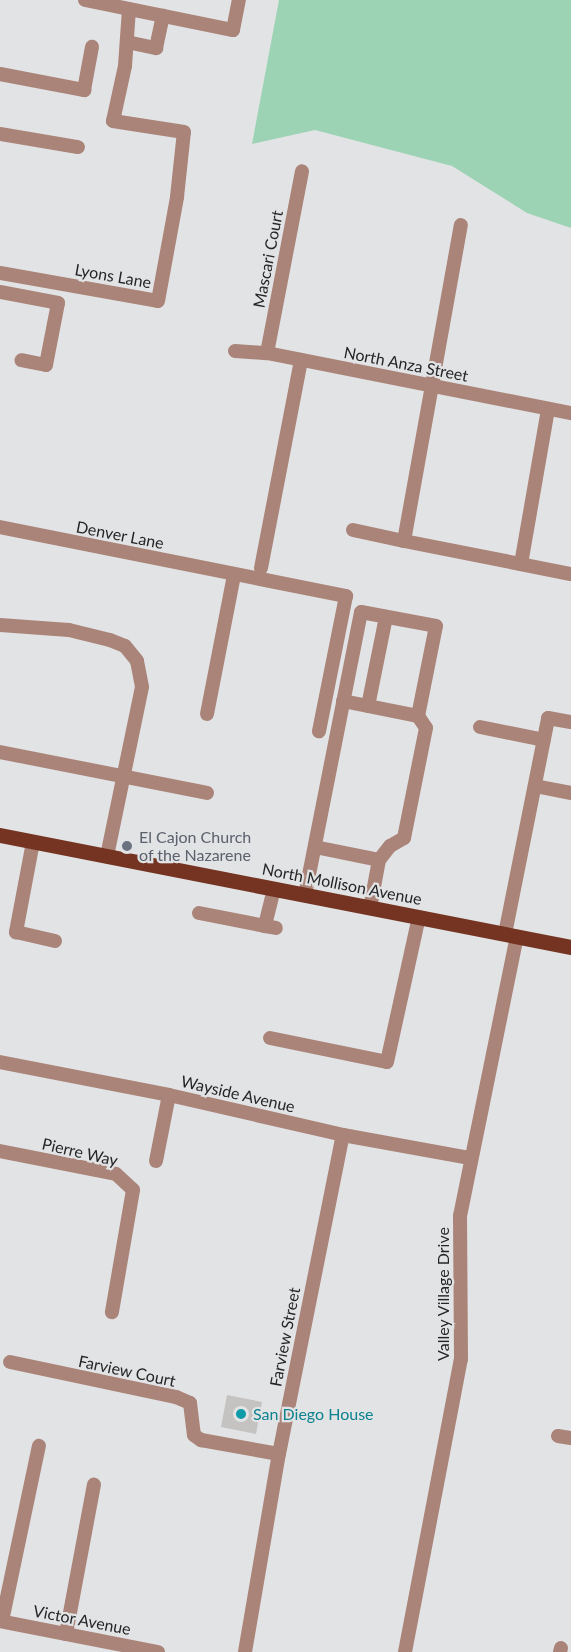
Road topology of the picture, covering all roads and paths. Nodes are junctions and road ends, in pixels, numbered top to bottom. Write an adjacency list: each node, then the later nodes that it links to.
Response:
1 (85, 0): 3 (street)
2 (238, 0): 4 (street)
3 (129, 9): 4 (street); 5 (street)
4 (163, 16): 5 (street)
5 (127, 42): 12 (street, Lyons Lane)
6 (92, 47): 7 (street)
7 (0, 74)
8 (0, 134): 9 (street)
9 (78, 147)
10 (302, 171): 15 (street, Mascari Court)
11 (461, 225): 18 (street)
12 (0, 273)
13 (0, 292): 16 (street)
14 (235, 351): 15 (street, North Anza Street)
15 (267, 353): 17 (street, North Anza Street)
16 (21, 360)
17 (301, 360): 18 (street, North Anza Street); 25 (street)
18 (433, 386): 19 (street, North Anza Street); 23 (street)
19 (548, 409): 20 (street, North Anza Street); 24 (street)
20 (571, 413)
21 (0, 527): 27 (street, Denver Lane)
22 (353, 530): 23 (street)
23 (404, 541): 24 (street)
24 (521, 564): 26 (street)
25 (261, 568)
26 (571, 574)
27 (234, 575): 32 (street); 36 (street, Denver Lane)
28 (386, 617): 30 (street); 31 (street); 33 (street)
29 (0, 625): 39 (street)
30 (344, 701): 31 (street); 45 (street)
31 (368, 706): 33 (street)
32 (207, 714)
33 (418, 716): 47 (street)
34 (571, 722): 37 (street, Valley Village Drive)
35 (480, 727): 37 (street)
36 (320, 731)
37 (544, 740): 40 (street, Valley Village Drive)
38 (0, 752): 39 (street)
39 (123, 777): 41 (street); 46 (street)
40 (535, 786): 42 (street); 53 (street, Valley Village Drive)
41 (207, 793)
42 (571, 793)
43 (0, 835): 44 (main road, North Mollison Avenue)
44 (33, 842): 46 (main road, North Mollison Avenue); 54 (street)
45 (315, 848): 47 (street); 49 (street)
46 (107, 856): 48 (main road, North Mollison Avenue)
47 (379, 860): 50 (street)
48 (274, 889): 49 (main road, North Mollison Avenue); 51 (street)
49 (305, 895): 50 (main road, North Mollison Avenue)
50 (370, 908): 52 (main road, North Mollison Avenue)
51 (199, 913)
52 (419, 918): 53 (main road, North Mollison Avenue); 56 (street)
53 (511, 936): 55 (main road, North Mollison Avenue); 61 (street, Valley Village Drive)
54 (55, 941)
55 (571, 947)
56 (270, 1038)
57 (0, 1062): 58 (street, Wayside Avenue)
58 (169, 1095): 59 (street, Wayside Avenue); 62 (street)
59 (344, 1135): 61 (street, Wayside Avenue); 66 (street, Farview Street)
60 (0, 1151): 63 (street, Pierre Way)
61 (469, 1158): 72 (street, Valley Village Drive)
62 (156, 1161)
63 (112, 1312)
64 (10, 1362): 66 (street, Farview Court)
65 (39, 1446): 68 (street)
66 (279, 1454): 71 (street, Farview Street)
67 (94, 1485): 69 (street)
68 (1, 1621): 69 (street, Victor Avenue)
69 (66, 1634): 70 (street, Victor Avenue)
70 (158, 1652)
71 (245, 1652)
72 (405, 1652)

